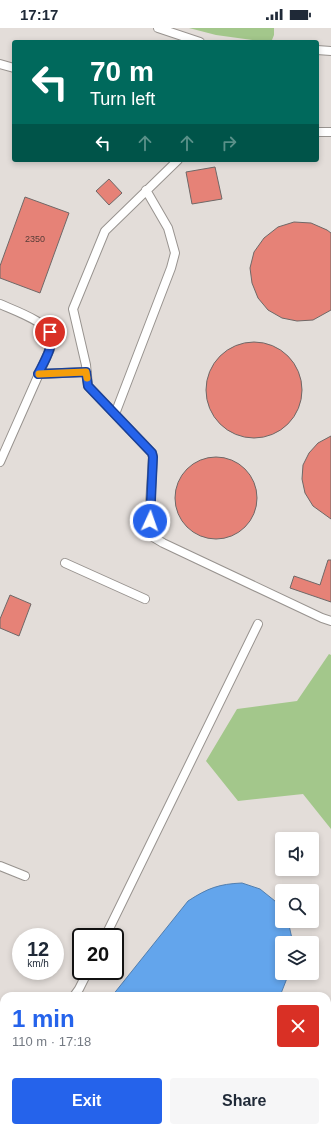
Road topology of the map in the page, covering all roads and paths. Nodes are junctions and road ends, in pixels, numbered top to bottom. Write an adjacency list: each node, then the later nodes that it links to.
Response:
1 (158, 28): 2 (lane)
2 (194, 40)
3 (319, 50): 4 (lane)
4 (331, 51)
5 (0, 64): 6 (lane)
6 (12, 67)
7 (319, 132): 8 (lane)
8 (331, 132)
9 (176, 162): 10 (lane)
10 (146, 190): 12 (lane); 14 (lane)
11 (0, 304): 13 (lane)
12 (86, 372): 13 (lane); 14 (lane)
13 (38, 374): 15 (lane)
14 (115, 414): 18 (lane)
15 (0, 462)
16 (65, 563): 17 (lane)
17 (145, 598)
18 (331, 621)
19 (258, 624): 22 (lane)
20 (0, 866): 21 (lane)
21 (26, 876)
22 (109, 928)
23 (84, 980): 24 (lane)
24 (77, 992)

